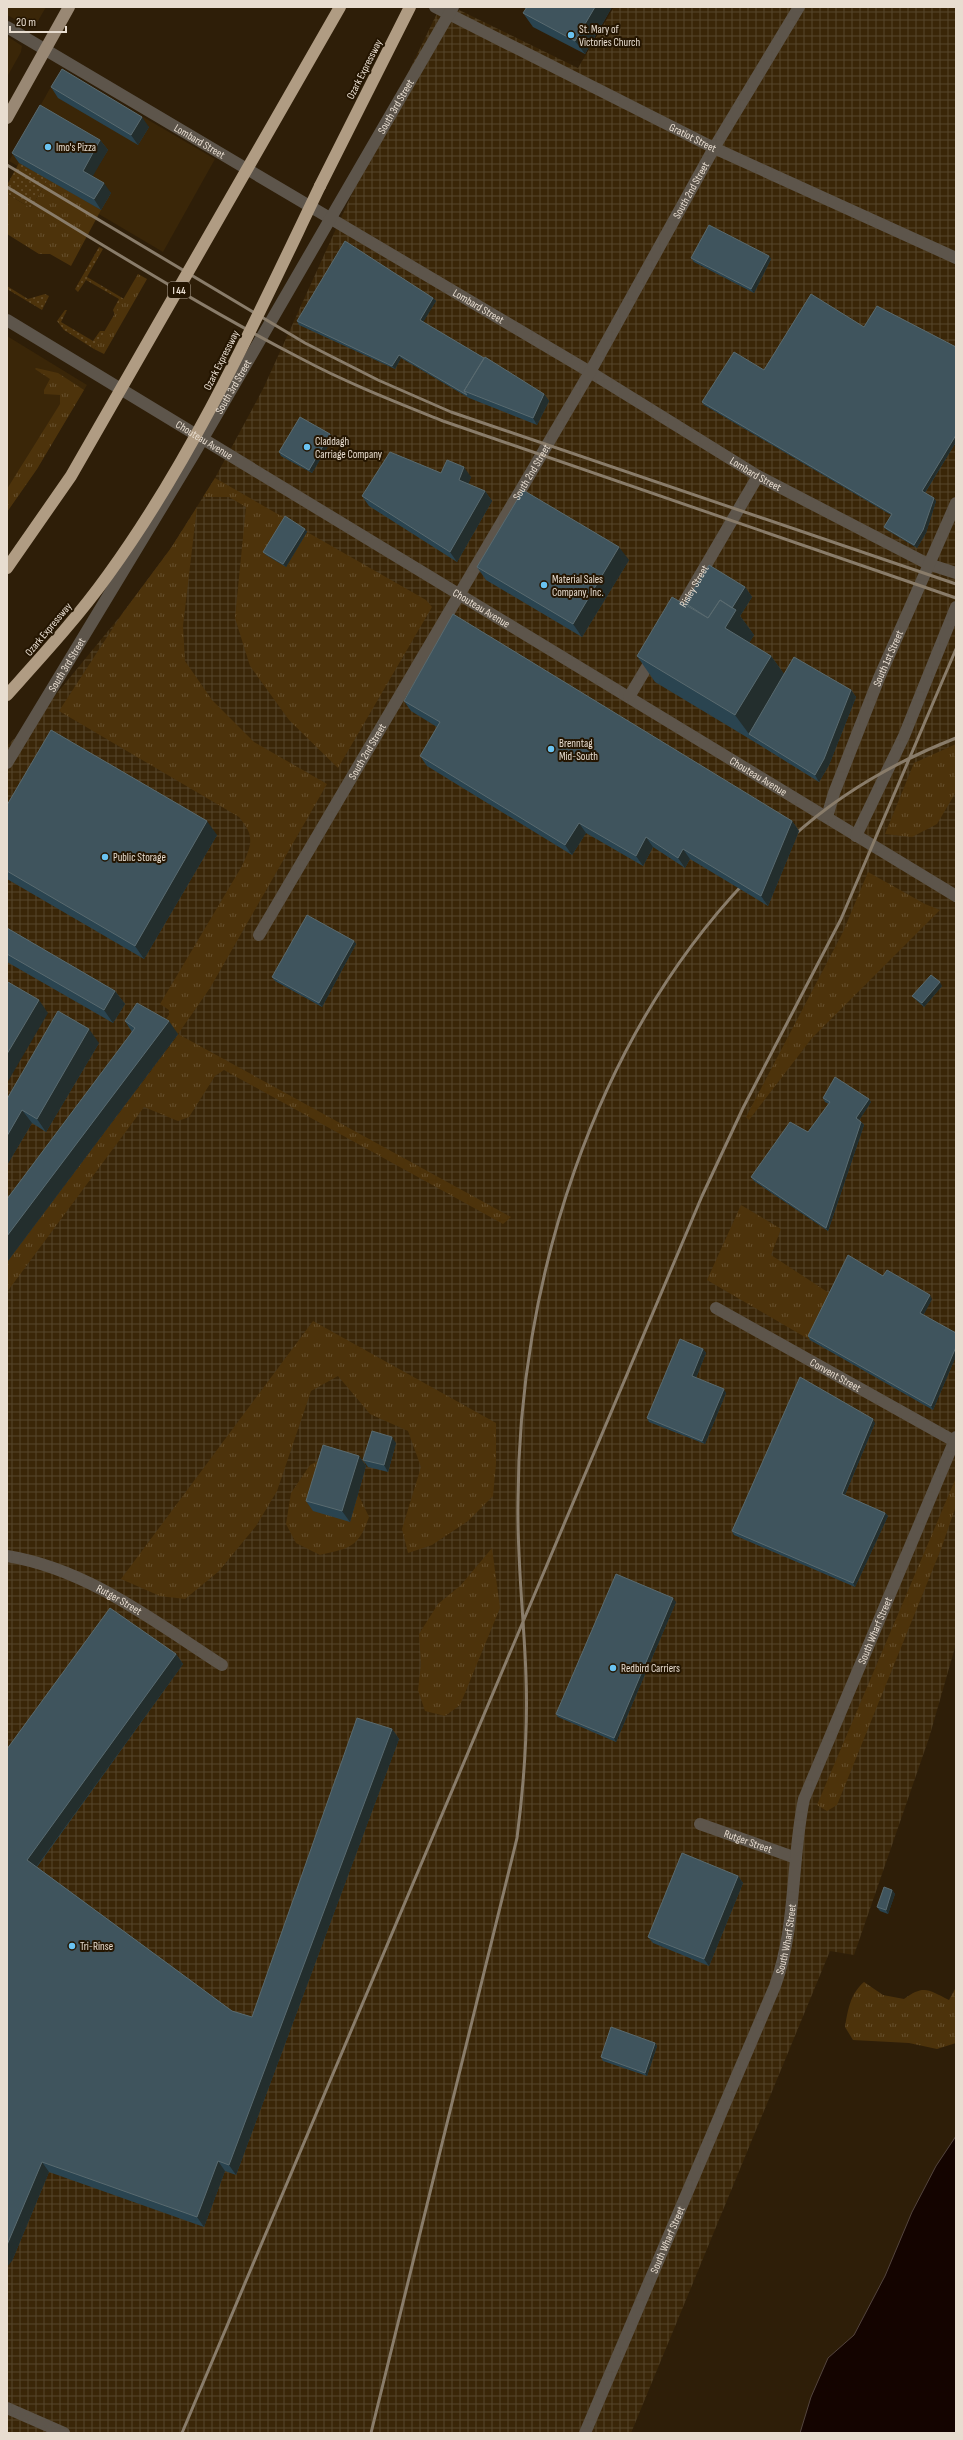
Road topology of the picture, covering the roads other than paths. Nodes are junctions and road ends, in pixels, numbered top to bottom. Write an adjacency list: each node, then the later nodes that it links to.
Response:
1 (69, 7): 8 (main road)
2 (340, 7): 19 (highway, I 44, bridge)
3 (410, 7): 25 (highway, Ozark Expressway, bridge)
4 (435, 7): 6 (street, Gratiot Street)
5 (800, 7): 10 (street, South 2nd Street)
6 (451, 10): 10 (street, Gratiot Street); 11 (street, South 3rd Street)
7 (7, 27): 8 (street, Lombard Street)
8 (46, 50): 9 (main road); 11 (street, Lombard Street)
9 (7, 118)
10 (714, 148): 12 (street, Gratiot Street); 14 (street, South 2nd Street)
11 (329, 218): 14 (street, Lombard Street); 15 (street, South 3rd Street)
12 (956, 258)
13 (7, 320): 15 (street, Chouteau Avenue)
14 (590, 372): 16 (street, Lombard Street); 21 (street, South 2nd Street)
15 (202, 439): 21 (street, Chouteau Avenue); 27 (street, South 3rd Street)
16 (758, 476): 18 (street, Lombard Street); 23 (street, Risley Street)
17 (956, 503): 18 (street, South 1st Street)
18 (928, 564): 20 (street, Lombard Street); 28 (street, South 1st Street)
19 (7, 568)
20 (956, 573)
21 (460, 594): 26 (street, Chouteau Avenue); 31 (street, South 2nd Street)
22 (956, 607): 29 (street)
23 (668, 630)
24 (660, 644): 26 (street)
25 (7, 695)
26 (629, 697): 28 (street, Chouteau Avenue)
27 (7, 763)
28 (827, 818): 29 (street, Chouteau Avenue)
29 (856, 836): 30 (street, Chouteau Avenue)
30 (956, 896)
31 (259, 935)
32 (716, 1308): 33 (street, Convent Street)
33 (955, 1439): 37 (street, South Wharf Street)
34 (7, 1556): 35 (street, Rutger Street)
35 (222, 1665)
36 (700, 1824): 37 (street, Rutger Street)
37 (796, 1858): 40 (street, South Wharf Street)
38 (7, 2408): 39 (street)
39 (64, 2433)
40 (585, 2433)

